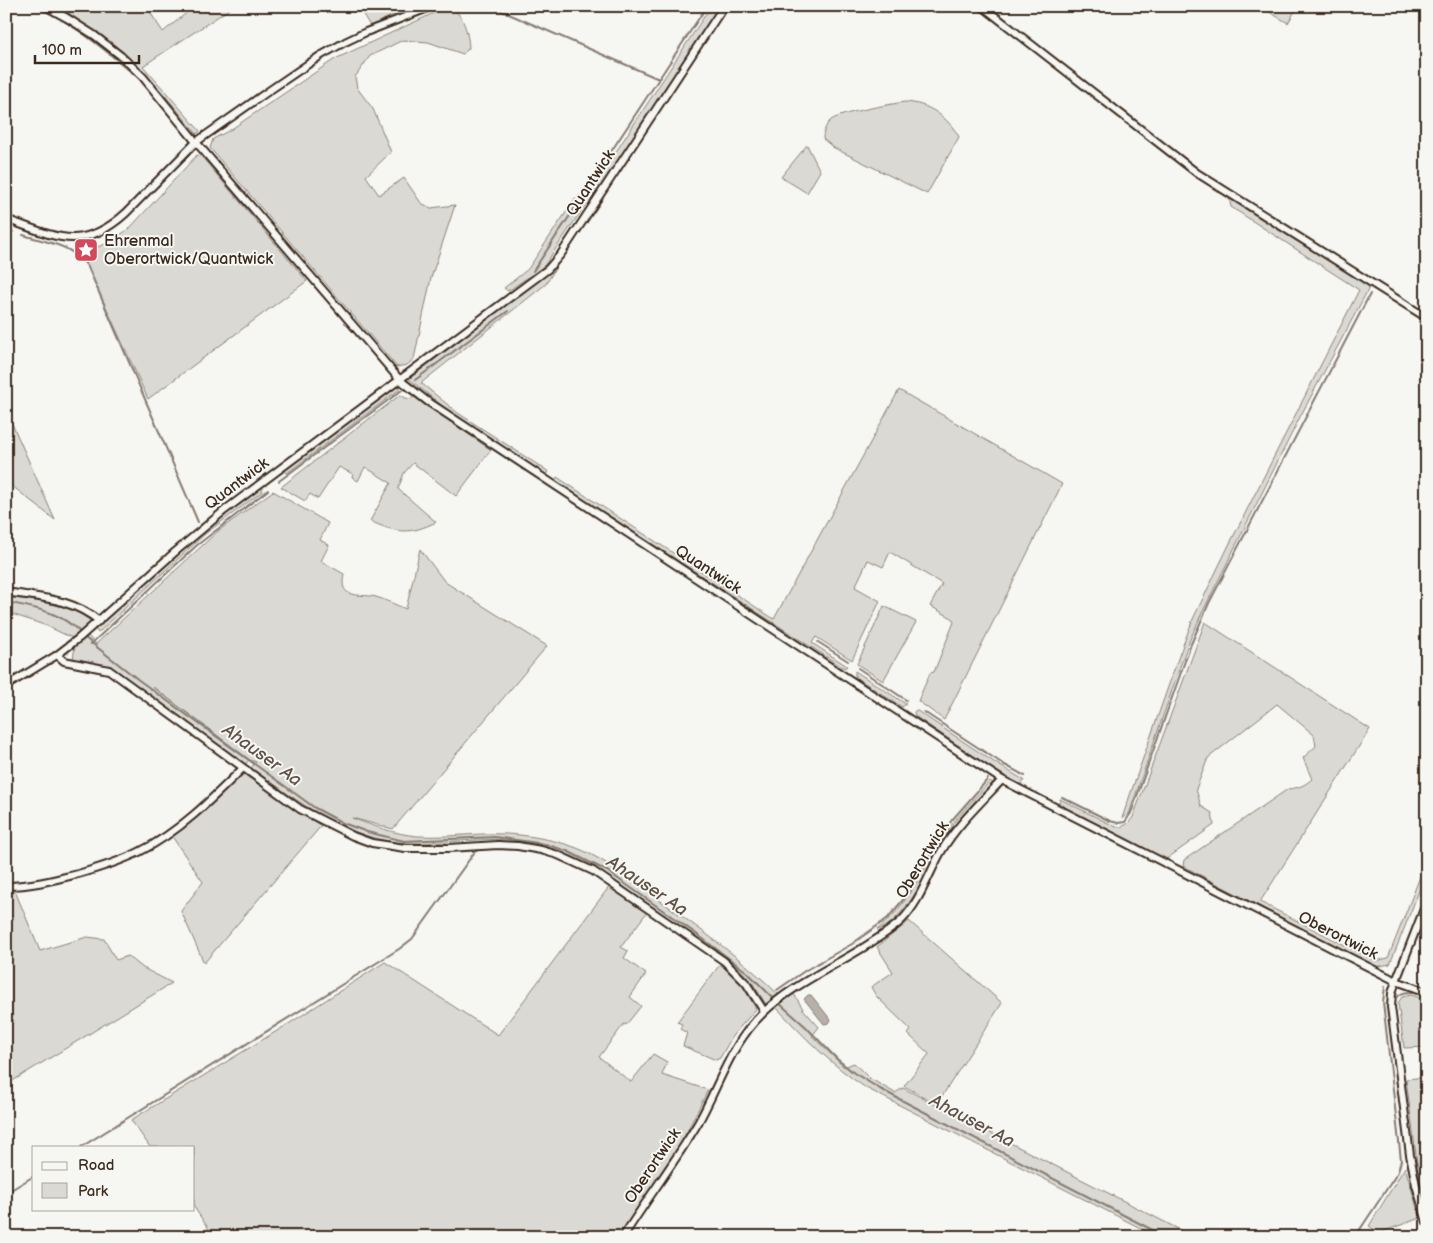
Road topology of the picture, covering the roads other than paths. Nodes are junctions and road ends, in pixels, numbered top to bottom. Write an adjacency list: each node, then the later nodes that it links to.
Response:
1 (45, 6): 5 (street, Quantwick)
2 (433, 6): 5 (street)
3 (724, 6): 8 (street, Quantwick)
4 (982, 6): 7 (street)
5 (196, 142): 6 (street); 8 (street, Quantwick)
6 (6, 219)
7 (1427, 318)
8 (400, 380): 10 (street, Quantwick); 14 (street, Quantwick)
9 (6, 592): 10 (street)
10 (99, 621): 11 (street, Quantwick)
11 (57, 655): 12 (street, Quantwick); 13 (street)
12 (6, 686)
13 (243, 768): 15 (street); 19 (street)
14 (1002, 780): 17 (street, Oberortwick); 19 (street, Oberortwick)
15 (6, 886)
16 (1427, 901): 17 (street)
17 (1396, 981): 18 (street, Oberortwick); 20 (street)
18 (1427, 992)
19 (764, 1011): 21 (street, Oberortwick)
20 (1427, 1222)
21 (623, 1237)

